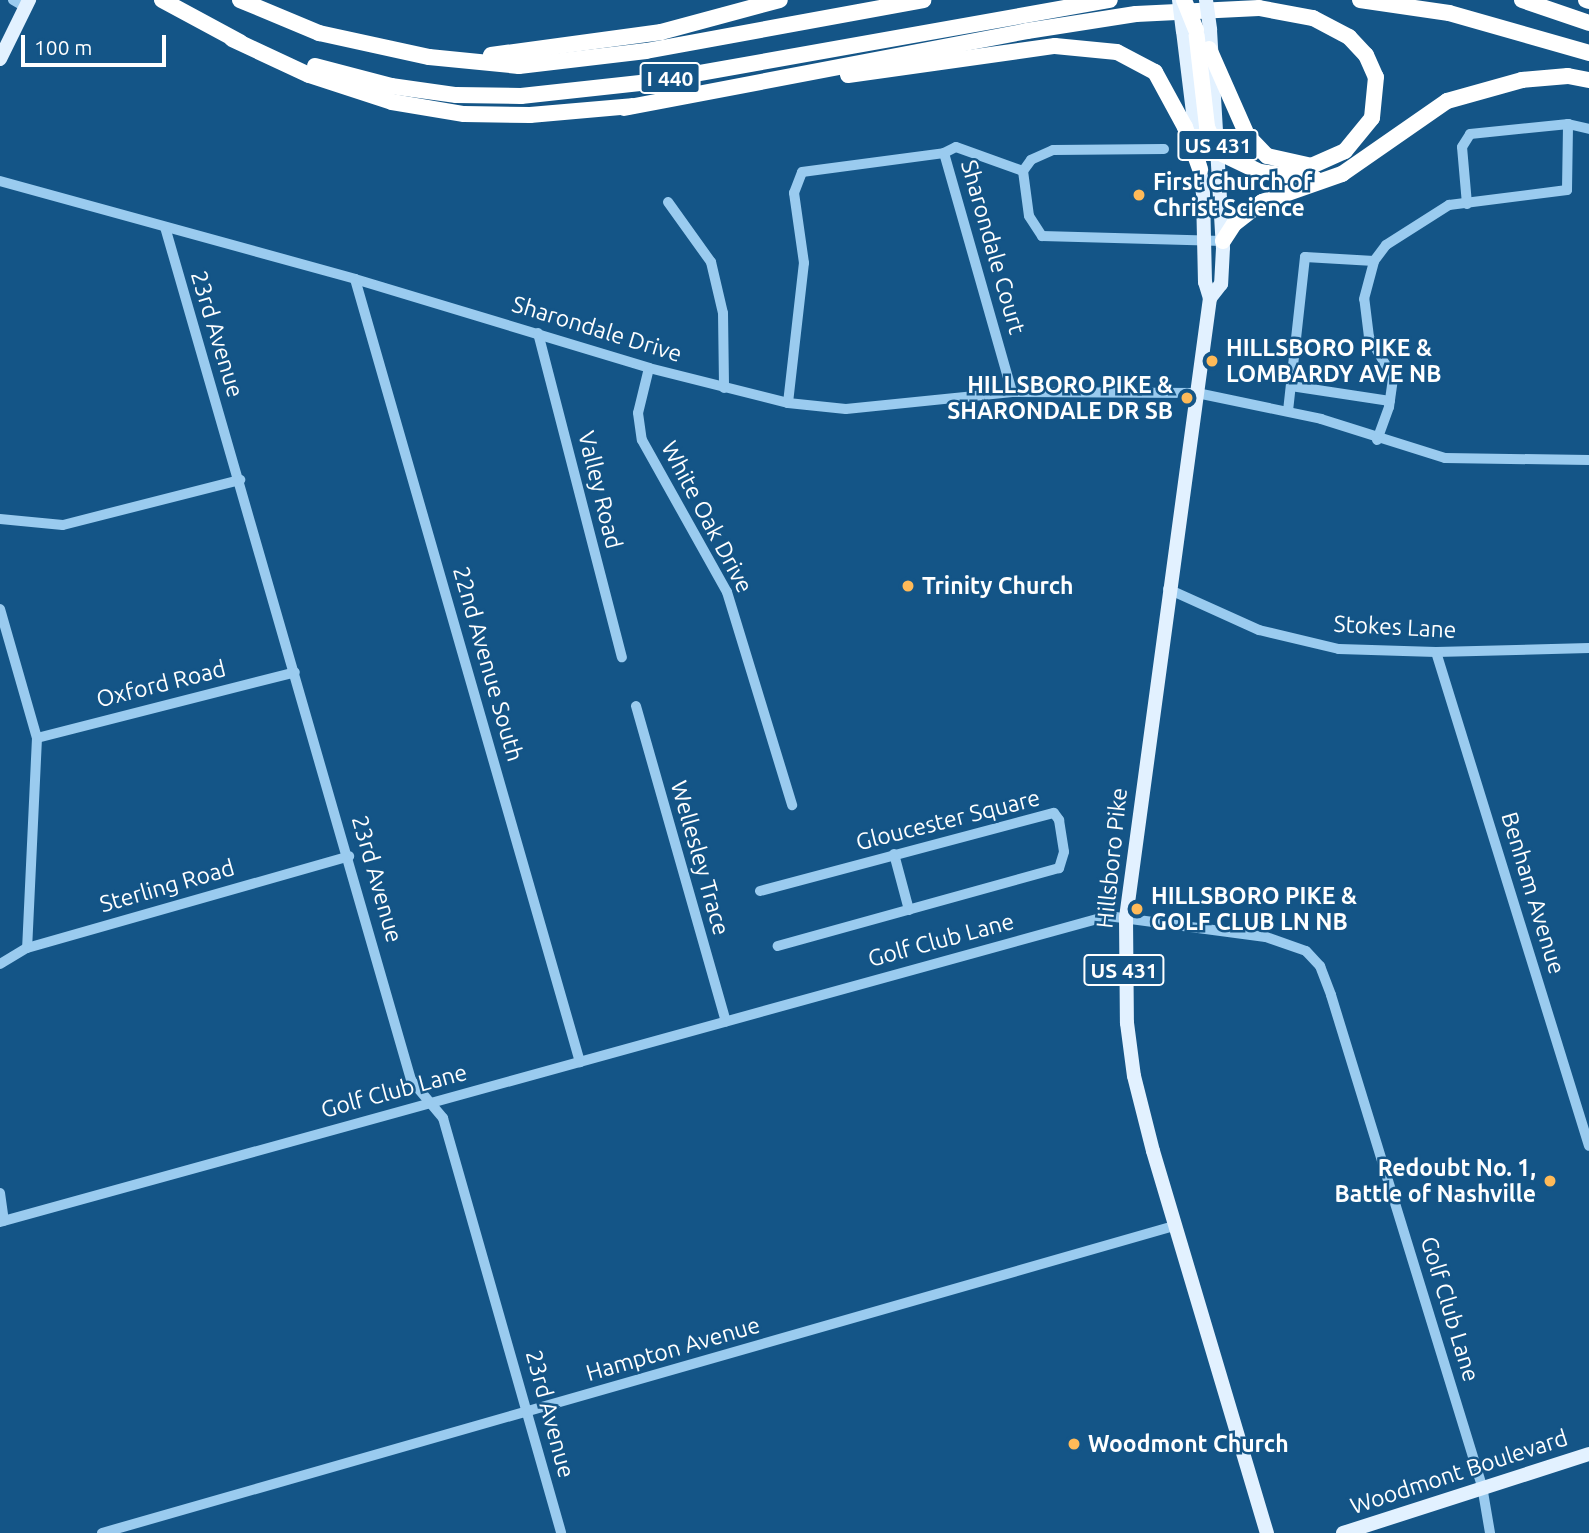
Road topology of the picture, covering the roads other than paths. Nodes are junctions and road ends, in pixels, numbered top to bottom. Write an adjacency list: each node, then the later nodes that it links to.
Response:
1 (162, 0): 13 (highway, I 440)
2 (240, 0): 16 (highway, I 440)
3 (780, 0): 16 (highway)
4 (923, 0): 16 (highway, I 440)
5 (1110, 0): 13 (highway, I 440)
6 (1182, 0): 12 (highway, bridge)
7 (1206, 0): 12 (main road, Hillsboro Pike / US 431, bridge)
8 (1360, 0): 15 (highway)
9 (1522, 0): 11 (highway)
10 (22, 2): 17 (main road)
11 (1589, 23)
12 (1196, 30): 14 (main road, Hillsboro Pike / US 431); 23 (highway); 25 (main road, Hillsboro Pike / US 431)
13 (232, 39): 19 (highway)
14 (1209, 49): 19 (highway); 23 (main road, Hillsboro Pike / US 431)
15 (1589, 53)
16 (429, 57)
17 (0, 59)
18 (1589, 80): 27 (highway)
19 (624, 108): 25 (highway)
20 (1568, 124): 21 (street); 30 (street); 30 (street)
21 (1589, 129)
22 (1164, 149): 26 (street)
23 (1218, 152): 27 (highway); 32 (main road, Hillsboro Pike / US 431)
24 (944, 153): 26 (street); 39 (street, Sharondale Court); 42 (street, Sharondale Court)
25 (1200, 169): 32 (main road, Hillsboro Pike / US 431)
26 (1023, 171): 32 (street)
27 (1325, 179): 32 (highway)
28 (0, 181): 31 (street, Sharondale Drive)
29 (668, 202): 37 (street)
30 (1467, 204): 33 (street)
31 (165, 227): 34 (street, Sharondale Drive); 46 (street, 23rd Avenue)
32 (1215, 241): 40 (main road, Hillsboro Pike / US 431)
33 (1374, 261): 38 (street); 41 (street)
34 (355, 279): 35 (street, Sharondale Drive); 66 (street, 22nd Avenue South)
35 (538, 333): 36 (street, Sharondale Drive); 52 (street, Valley Road)
36 (649, 368): 37 (street, Sharondale Drive); 56 (street, White Oak Drive)
37 (724, 388): 42 (street, Sharondale Drive)
38 (1290, 389): 41 (street); 43 (street)
39 (1012, 392): 40 (street, Sharondale Drive); 42 (street, Sharondale Drive)
40 (1197, 393): 43 (street, Sharondale Drive); 48 (main road, Hillsboro Pike / US 431)
41 (1390, 401): 44 (street)
42 (788, 403)
43 (1288, 411): 44 (street, Sharondale Drive)
44 (1377, 440): 45 (street, Sharondale Drive)
45 (1589, 460)
46 (240, 480): 47 (street); 53 (street, 23rd Avenue)
47 (0, 519)
48 (1168, 590): 51 (street, Stokes Lane); 61 (main road, Hillsboro Pike / US 431)
49 (0, 609): 55 (street)
50 (1589, 648): 51 (street, Stokes Lane)
51 (1436, 652): 68 (street, Benham Avenue)
52 (622, 657)
53 (295, 672): 55 (street, Oxford Road); 58 (street, 23rd Avenue)
54 (636, 706): 65 (street, Wellesley Trace)
55 (37, 737): 63 (street)
56 (792, 805)
57 (894, 854): 59 (street, Gloucester Square); 60 (street); 60 (street, Gloucester Square)
58 (349, 856): 63 (street, Sterling Road); 67 (street, 23rd Avenue)
59 (760, 891)
60 (909, 911): 62 (street, Gloucester Square)
61 (1126, 918): 65 (street, Golf Club Lane); 71 (main road, Hillsboro Pike / US 431); 74 (street, Golf Club Lane)
62 (778, 946)
63 (27, 948): 64 (street, Sterling Road)
64 (0, 964)
65 (726, 1021): 66 (street, Golf Club Lane)
66 (580, 1062): 67 (street, Golf Club Lane)
67 (429, 1102): 70 (street, Golf Club Lane); 72 (street, 23rd Avenue)
68 (1589, 1146)
69 (0, 1193): 70 (street)
70 (2, 1222)
71 (1174, 1226): 72 (street, Hampton Avenue); 77 (main road, Hillsboro Pike / US 431)
72 (528, 1412): 75 (street, Hampton Avenue); 76 (street, 23rd Avenue)
73 (1589, 1454): 74 (main road, Woodmont Boulevard)
74 (1482, 1486): 78 (main road, Woodmont Boulevard); 79 (street, Golf Club Lane)
75 (102, 1533)
76 (561, 1533)
77 (1267, 1533)
78 (1343, 1533)
79 (1490, 1533)

